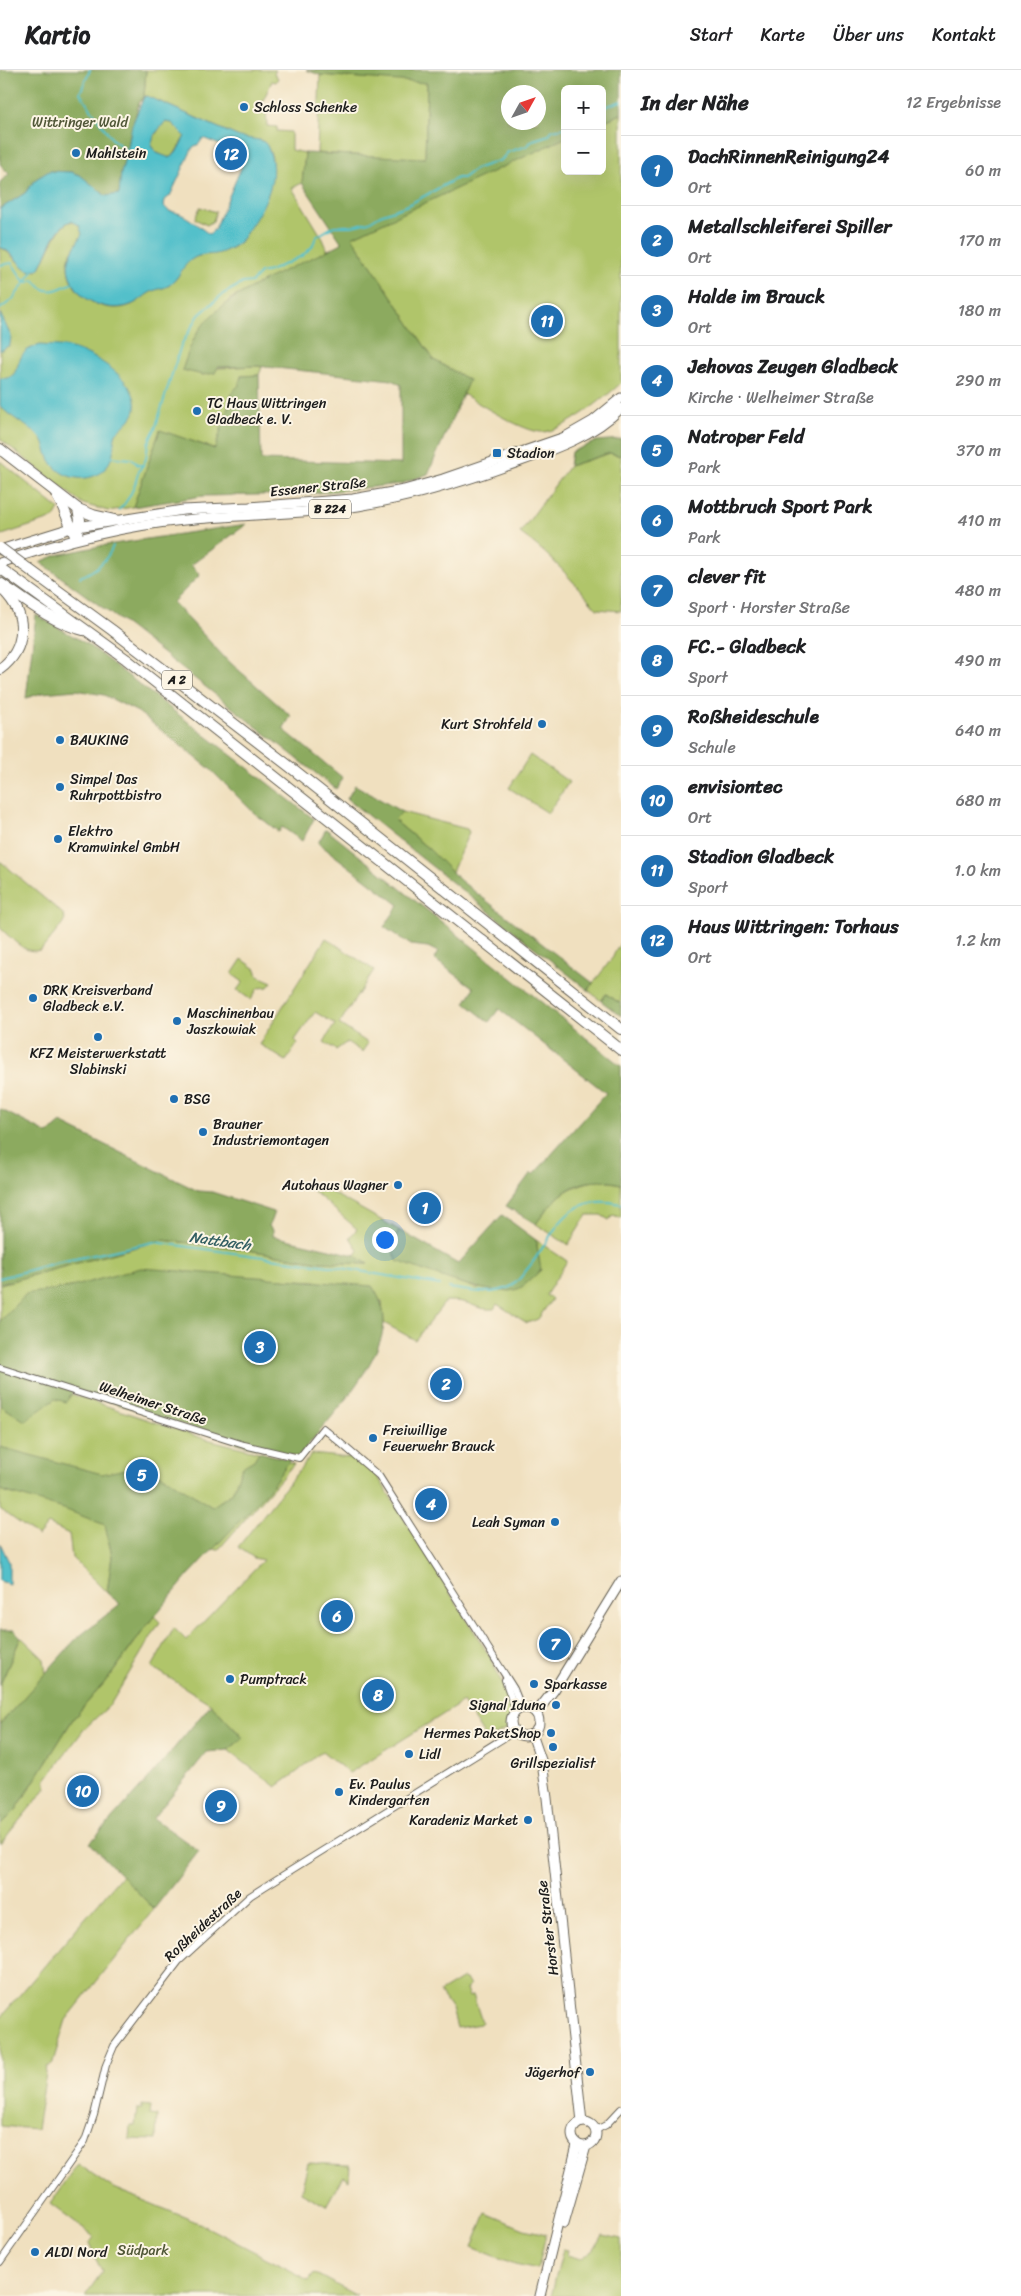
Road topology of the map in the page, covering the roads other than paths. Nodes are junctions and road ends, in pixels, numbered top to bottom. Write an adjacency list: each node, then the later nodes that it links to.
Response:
1 (621, 398): 6 (main road, Essener Straße / B 224)
2 (621, 408): 8 (main road, Essener Straße / B 224)
3 (0, 449): 4 (highway)
4 (54, 491): 5 (highway); 7 (highway)
5 (78, 509): 6 (highway); 7 (highway)
6 (119, 521): 7 (main road, Essener Straße / B 224)
7 (75, 527): 8 (highway); 9 (main road, Essener Straße / B 224)
8 (76, 538): 10 (main road, Essener Straße / B 224)
9 (0, 549): 14 (highway, A 2, bridge)
10 (2, 567): 12 (highway, A 2)
11 (0, 585): 12 (highway); 13 (highway)
12 (89, 631): 15 (highway, A 2)
13 (0, 669)
14 (621, 1029)
15 (621, 1050)
16 (0, 1368): 18 (street, Welheimer Straße)
17 (621, 1581): 19 (main road)
18 (519, 1710): 19 (main road); 20 (main road)
19 (536, 1713): 21 (main road)
20 (515, 1731): 21 (main road); 26 (street, Roßheidestraße)
21 (532, 1734): 23 (main road, Horster Straße)
22 (621, 2109): 24 (street)
23 (582, 2122): 24 (main road); 25 (main road)
24 (596, 2130): 25 (main road)
25 (581, 2146): 27 (main road); 28 (main road)
26 (0, 2262)
27 (540, 2296)
28 (546, 2296)

